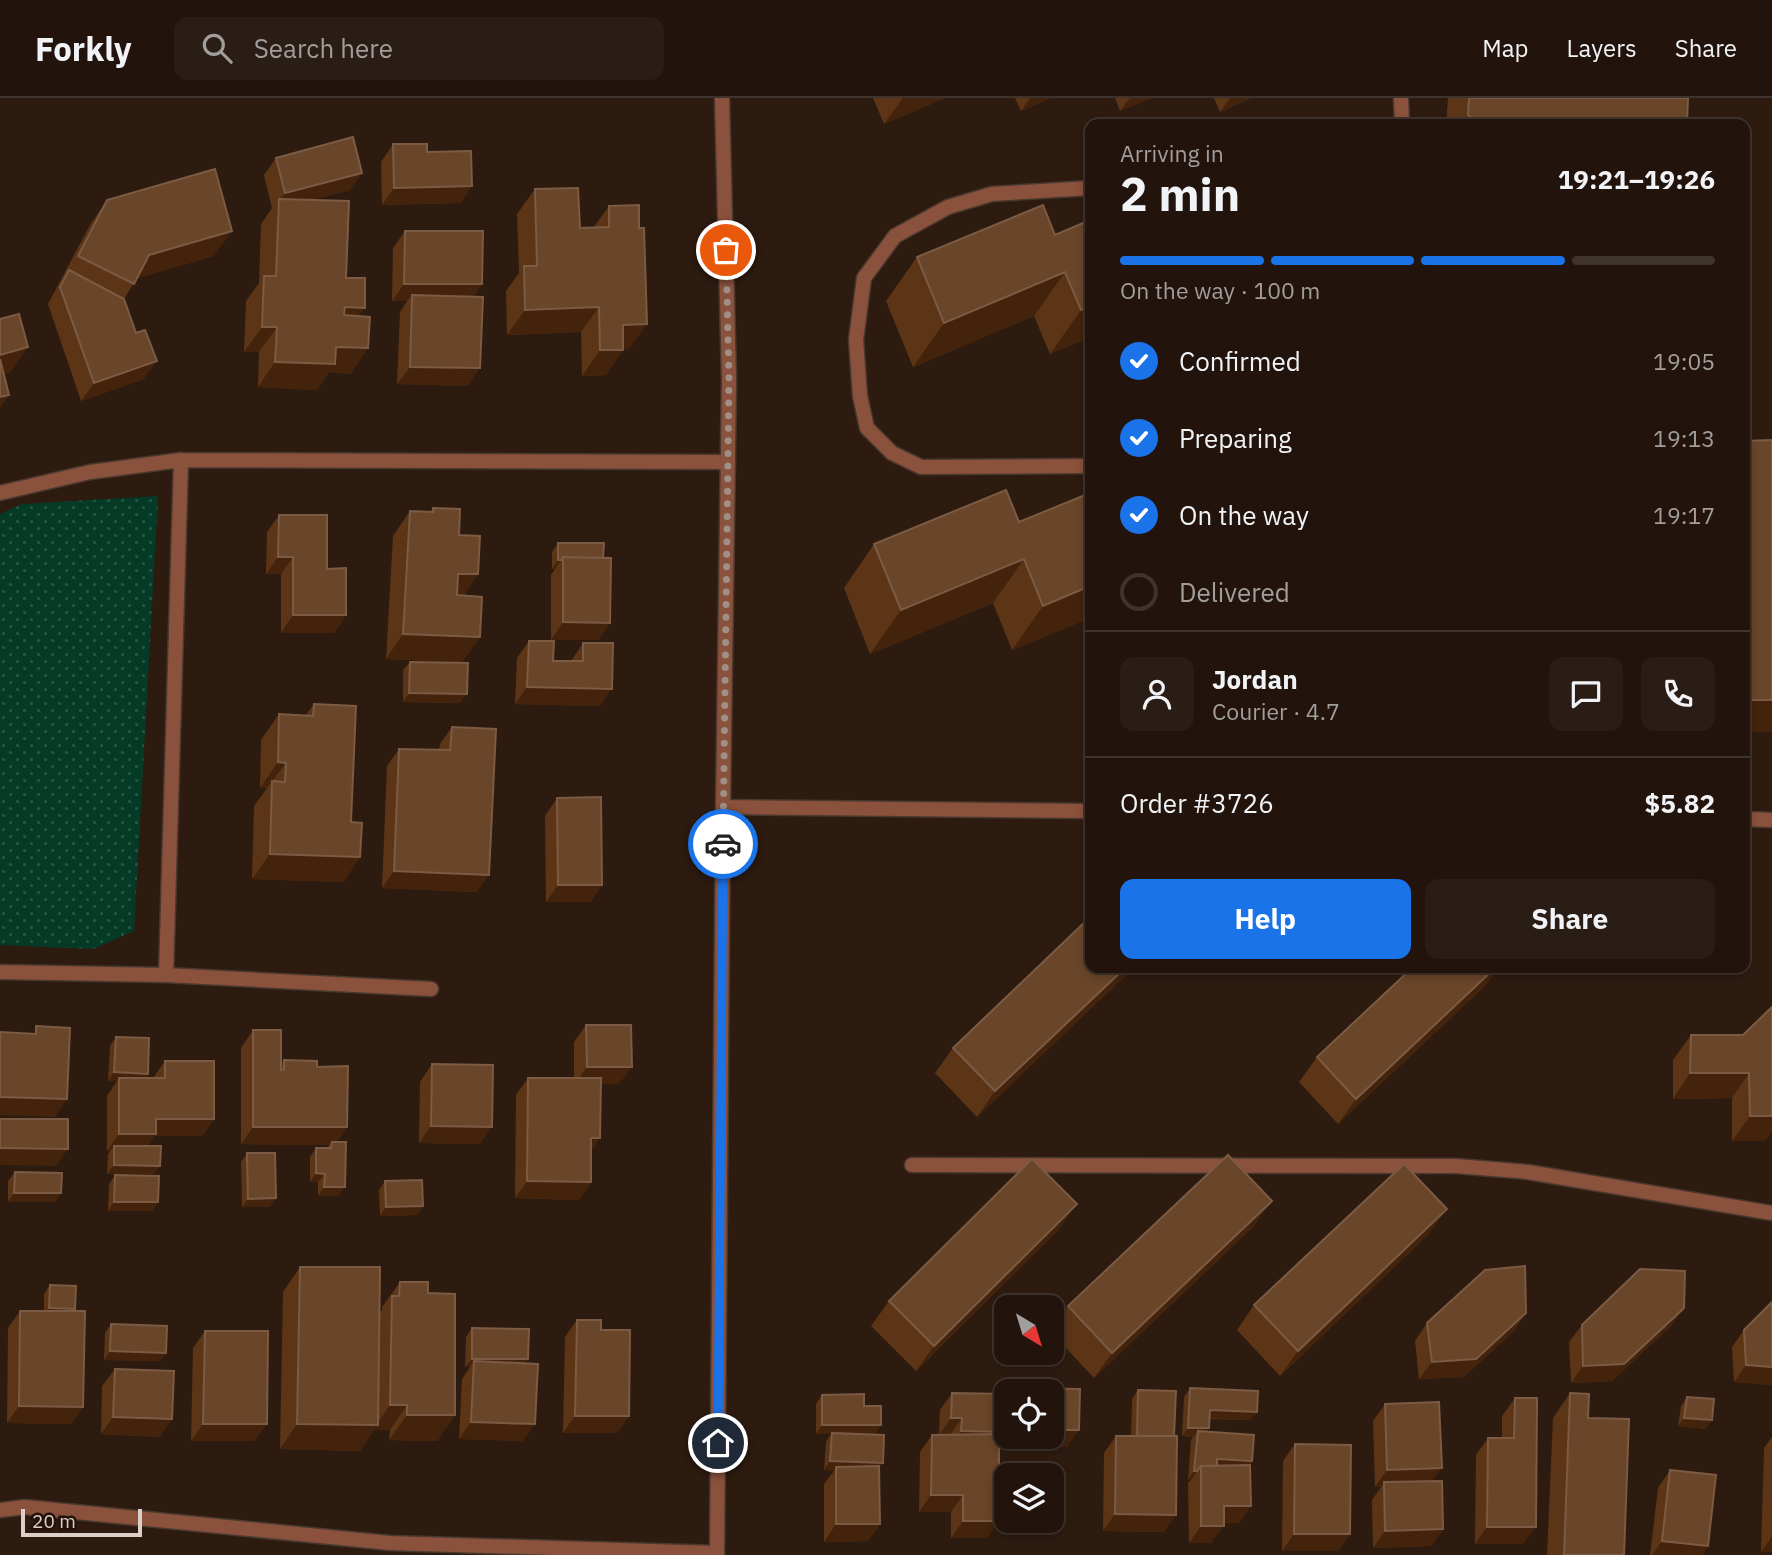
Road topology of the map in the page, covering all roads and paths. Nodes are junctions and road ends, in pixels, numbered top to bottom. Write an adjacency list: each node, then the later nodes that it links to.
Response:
1 (722, 98): 6 (street)
2 (1401, 98): 3 (street)
3 (1402, 119)
4 (1085, 188): 7 (street)
5 (181, 460): 6 (street); 8 (street); 14 (street)
6 (728, 462): 9 (street)
7 (1085, 466)
8 (0, 493)
9 (723, 807): 10 (street); 20 (street)
10 (1085, 811)
11 (1750, 819): 12 (street)
12 (1772, 820)
13 (0, 972): 14 (street)
14 (166, 975): 15 (street)
15 (431, 989)
16 (912, 1165): 17 (street)
17 (1772, 1213)
18 (0, 1510): 19 (street)
19 (390, 1549): 20 (street)
20 (717, 1554)

